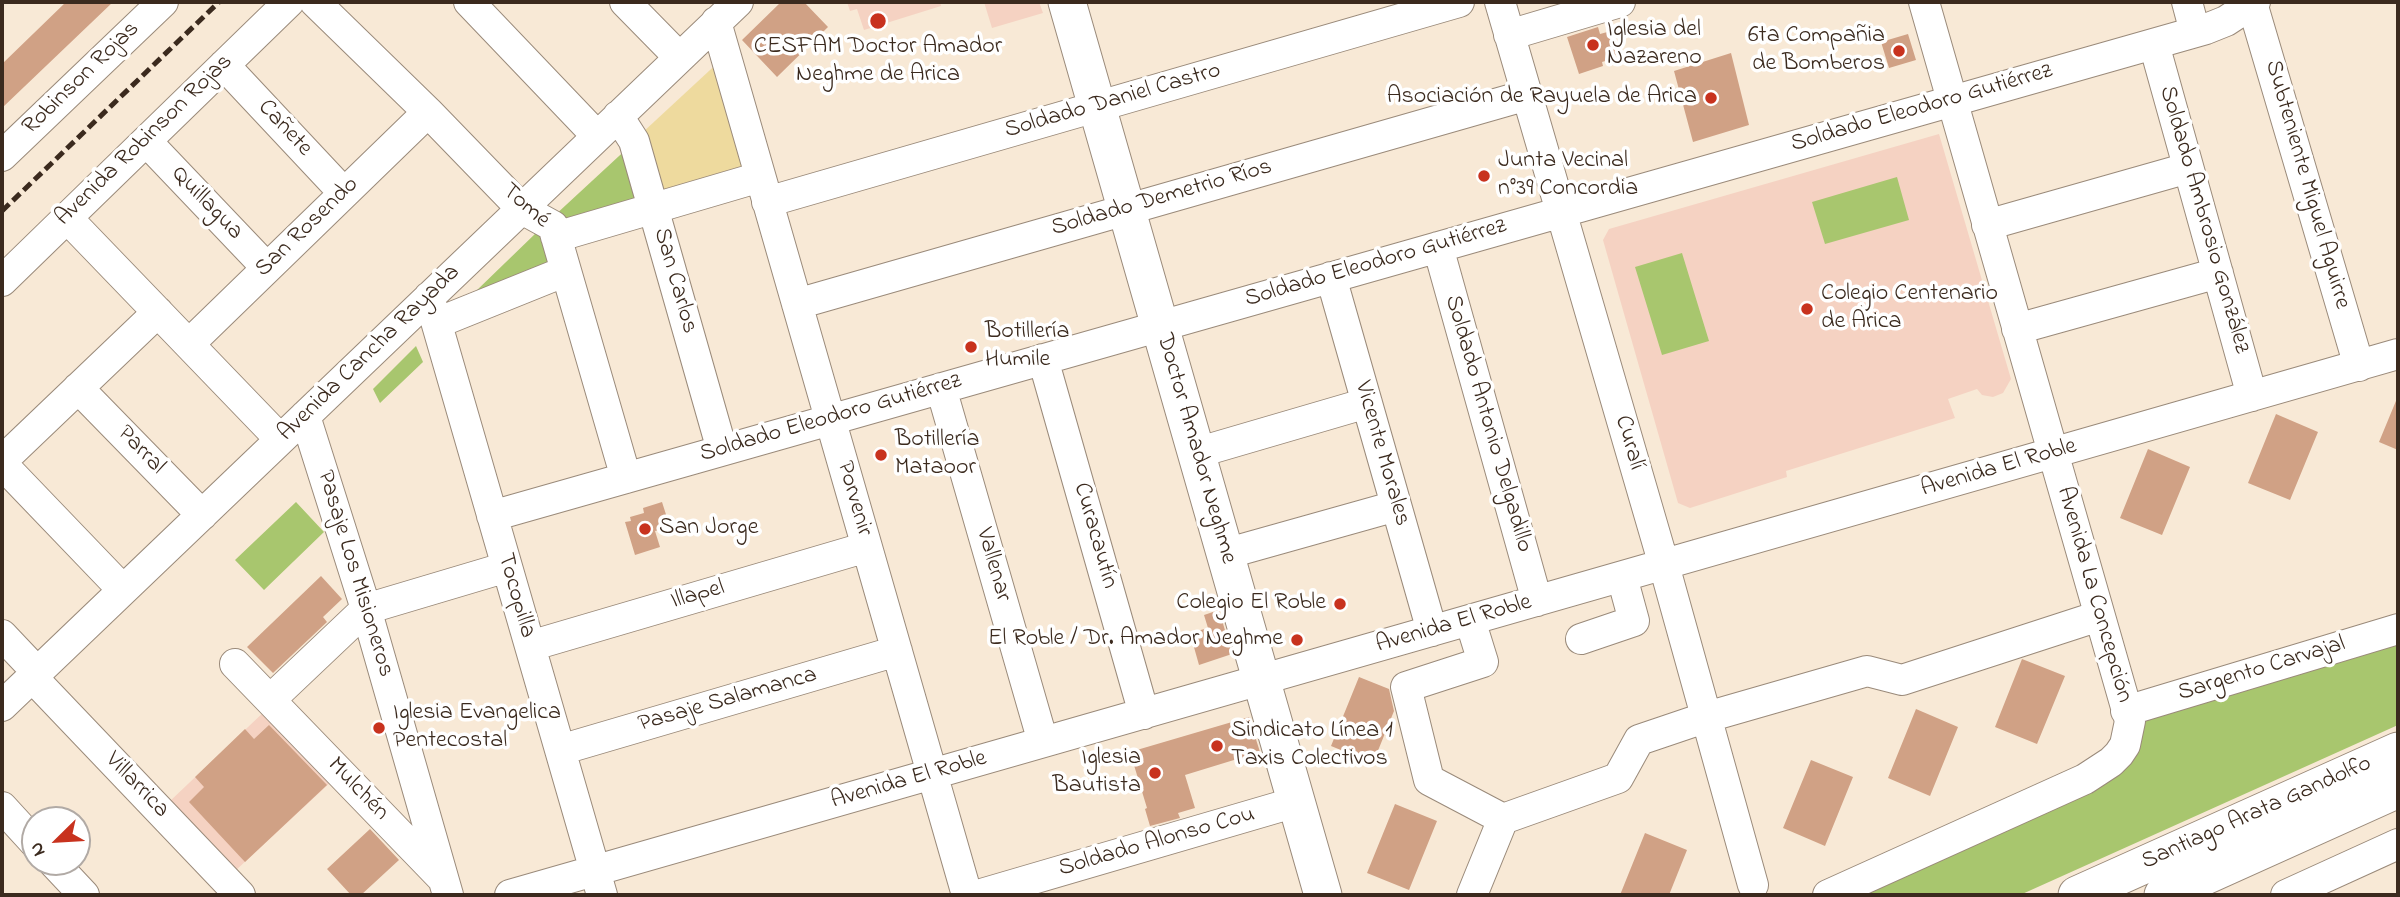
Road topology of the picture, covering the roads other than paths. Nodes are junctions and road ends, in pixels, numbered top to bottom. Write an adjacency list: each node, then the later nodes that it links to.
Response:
1 (163, 2): 26 (street, Robinson Rojas)
2 (289, 2): 19 (street, Avenida Robinson Rojas)
3 (315, 2): 23 (street, Tomé)
4 (469, 2): 24 (street, San Carlos)
5 (625, 2): 18 (street)
6 (737, 2): 14 (street, Avenida Cancha Rayada)
7 (1067, 2): 22 (main road, Doctor Amador Neghme)
8 (1459, 2): 22 (street, Soldado Daniel Castro)
9 (1500, 2): 16 (street, Curalí)
10 (1620, 2): 16 (street)
11 (1924, 2): 21 (street, Avenida La Concepción)
12 (2187, 2): 15 (street)
13 (2254, 3): 15 (street, Soldado Eleodoro Gutiérrez); 51 (street, Subteniente Miguel Aguirre)
14 (716, 22): 18 (street, Avenida Cancha Rayada); 28 (street, Porvenir)
15 (2196, 32): 17 (street, Soldado Eleodoro Gutiérrez)
16 (1509, 35): 20 (street, Curalí)
17 (2154, 44): 21 (street, Soldado Eleodoro Gutiérrez); 27 (street, Soldado Ambrosio González)
18 (679, 57): 24 (street, Avenida Cancha Rayada)
19 (224, 65): 25 (street, Avenida Robinson Rojas); 29 (street, Cañete)
20 (1527, 95): 32 (street, Soldado Demetrio Ríos); 33 (street, Curalí)
21 (1952, 101): 33 (street, Soldado Eleodoro Gutiérrez); 35 (street, Avenida La Concepción)
22 (1097, 107): 28 (street, Soldado Daniel Castro); 32 (main road, Doctor Amador Neghme)
23 (428, 112): 29 (street, San Rosendo); 30 (street, Tomé)
24 (607, 126): 30 (street, Avenida Cancha Rayada); 31 (street, San Carlos)
25 (146, 141): 34 (street, Avenida Robinson Rojas); 38 (street, Quillagua)
26 (2, 156)
27 (2188, 168): 35 (street); 40 (street, Soldado Ambrosio González)
28 (764, 189): 31 (street, Soldado Daniel Castro); 43 (street, Porvenir)
29 (344, 194): 38 (street, San Rosendo)
30 (522, 209): 36 (street, Tomé); 44 (street, Avenida Cancha Rayada)
31 (654, 209): 36 (street, Soldado Daniel Castro); 59 (street, San Carlos)
32 (1126, 209): 43 (street, Soldado Demetrio Ríos); 46 (main road, Doctor Amador Neghme)
33 (1561, 212): 37 (street, Soldado Eleodoro Gutiérrez); 69 (street, Curalí)
34 (67, 218): 42 (street, Avenida Robinson Rojas); 45 (street)
35 (1987, 225): 47 (street, Avenida La Concepción)
36 (556, 237): 39 (street, Tomé)
37 (1438, 247): 41 (street, Soldado Eleodoro Gutiérrez); 73 (street, Soldado Antonio Delgadillo)
38 (267, 268): 48 (street, San Rosendo)
39 (566, 271): 44 (street); 63 (street, Tomé)
40 (2218, 273): 47 (street); 54 (street, Soldado Ambrosio González)
41 (1331, 277): 46 (street, Soldado Eleodoro Gutiérrez); 55 (street, Vicente Morales)
42 (2, 281)
43 (797, 304): 57 (street, Porvenir)
44 (433, 310): 56 (street, Avenida Cancha Rayada); 66 (street, Tocopilla)
45 (158, 312): 48 (street); 52 (street)
46 (1160, 326): 50 (street, Soldado Eleodoro Gutiérrez); 60 (main road, Doctor Amador Neghme)
47 (2017, 329): 61 (street, Avenida La Concepción)
48 (189, 344): 58 (street)
49 (2398, 354): 51 (street, Avenida El Roble)
50 (1043, 359): 53 (street, Soldado Eleodoro Gutiérrez); 89 (street, Curacautín)
51 (2359, 366): 54 (street, Avenida El Roble)
52 (78, 388): 62 (street); 65 (street, Parral)
53 (941, 388): 57 (street, Soldado Eleodoro Gutiérrez); 91 (street, Vallenar)
54 (2252, 396): 61 (street, Avenida El Roble)
55 (1367, 403): 60 (street); 64 (street, Vicente Morales)
56 (305, 416): 58 (street, Avenida Cancha Rayada); 74 (street, Pasaje Los Misioneros)
57 (830, 420): 59 (street, Soldado Eleodoro Gutiérrez); 67 (street, Porvenir)
58 (281, 439): 65 (street, Avenida Cancha Rayada)
59 (722, 450): 63 (street, Soldado Eleodoro Gutiérrez)
60 (1196, 453): 68 (main road, Doctor Amador Neghme)
61 (2052, 453): 69 (street, Avenida El Roble); 75 (street, Avenida La Concepción)
62 (2, 462): 72 (street)
63 (626, 478): 66 (street, Soldado Eleodoro Gutiérrez)
64 (1396, 506): 68 (street); 78 (street, Vicente Morales)
65 (202, 515): 72 (street, Avenida Cancha Rayada)
66 (492, 516): 70 (street, Tocopilla)
67 (867, 547): 81 (street, Illapel); 82 (street, Porvenir)
68 (1225, 554): 85 (main road, Doctor Amador Neghme)
69 (1664, 565): 71 (street, Avenida El Roble); 90 (street, Curalí)
70 (507, 566): 74 (street); 81 (street, Tocopilla)
71 (1622, 577): 73 (street, Avenida El Roble); 80 (street)
72 (123, 590): 84 (street, Avenida Cancha Rayada)
73 (1537, 601): 76 (street, Avenida El Roble)
74 (366, 609): 86 (street); 104 (street, Pasaje Los Misioneros)
75 (2099, 616): 88 (street, Avenida La Concepción); 90 (street)
76 (1470, 620): 78 (street, Avenida El Roble); 98 (street)
77 (2398, 629): 88 (street, Sargento Carvajal)
78 (1432, 631): 85 (street, Avenida El Roble)
79 (2, 635): 84 (street, Villarrica)
80 (1581, 639)
81 (530, 646): 92 (street, Tocopilla)
82 (897, 651): 92 (street, Pasaje Salamanca); 94 (street, Porvenir)
83 (235, 664): 86 (street, Mulchén)
84 (35, 674): 87 (street, Avenida Cancha Rayada); 106 (street, Villarrica)
85 (1261, 680): 89 (street, Avenida El Roble); 96 (main road, Doctor Amador Neghme)
86 (270, 700): 104 (street, Mulchén)
87 (2, 706)
88 (2126, 711): 112 (street, Avenida La Concepción)
89 (1144, 713): 91 (street, Avenida El Roble)
90 (1707, 717): 98 (street); 103 (street, Curalí)
91 (1043, 742): 94 (street, Avenida El Roble)
92 (560, 750): 102 (street, Tocopilla)
93 (2398, 751): 113 (main road, Santiago Arata Gandolfo)
94 (932, 774): 102 (street, Avenida El Roble); 108 (street, Porvenir)
95 (2398, 789): 114 (main road, Santiago Arata Gandolfo)
96 (1296, 802): 109 (street, Soldado Alonso Cou); 110 (main road, Doctor Amador Neghme)
97 (2, 807): 99 (street)
98 (1503, 819): 111 (street)
99 (21, 828)
100 (2398, 844): 115 (street)
101 (66, 876): 105 (street)
102 (598, 883): 107 (street, Avenida El Roble)
103 (1753, 886)
104 (446, 888)
105 (84, 895)
106 (240, 895)
107 (510, 895)
108 (967, 895)
109 (978, 895)
110 (1323, 895)
111 (1472, 895)
112 (1828, 895)
113 (2077, 895)
114 (2163, 895)
115 (2286, 895)

